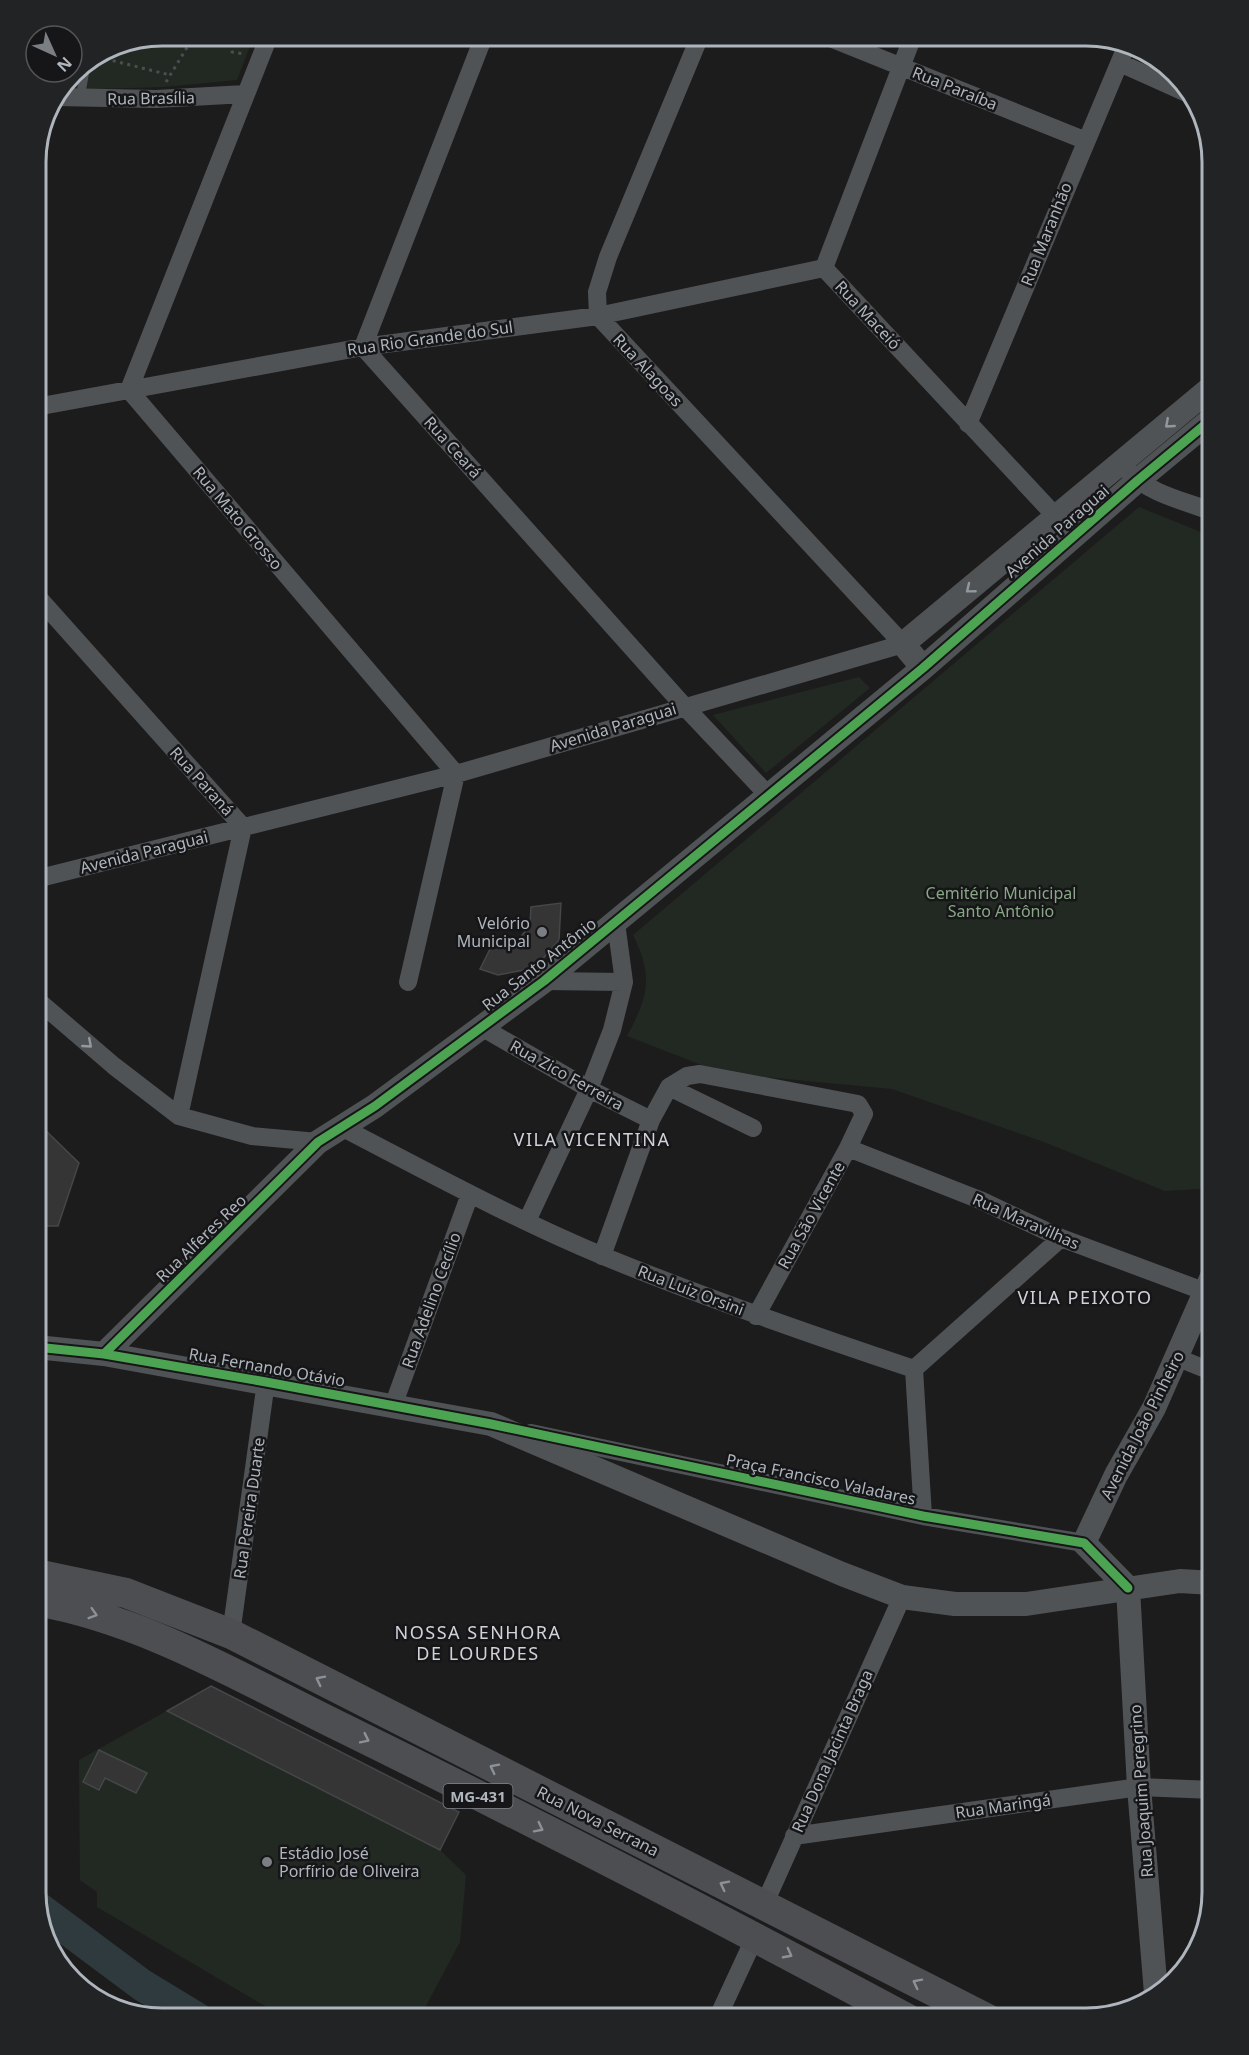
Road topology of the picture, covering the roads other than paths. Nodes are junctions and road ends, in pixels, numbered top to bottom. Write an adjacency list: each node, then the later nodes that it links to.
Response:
1 (265, 46): 10 (street)
2 (480, 46): 16 (street)
3 (696, 47): 15 (street)
4 (853, 47): 7 (street, Rua Paraíba)
5 (909, 47): 7 (street, Rua Maceió)
6 (1123, 55): 9 (street); 13 (street, Rua Maranhão)
7 (902, 66): 13 (street, Rua Paraíba); 14 (street, Rua Maceió)
8 (84, 77): 12 (lane)
9 (1171, 83)
10 (245, 94): 12 (street, Rua Brasília); 17 (street)
11 (66, 98): 12 (street, Rua Brasília)
12 (80, 99)
13 (1084, 140): 20 (street, Rua Maranhão)
14 (824, 268): 15 (street, Rua Rio Grande do Sul); 20 (street, Rua Maceió)
15 (598, 316): 16 (street, Rua Rio Grande do Sul); 27 (street, Rua Alagoas)
16 (363, 346): 17 (street, Rua Rio Grande do Sul); 29 (street, Rua Ceará)
17 (129, 390): 19 (street, Rua Rio Grande do Sul); 30 (street, Rua Mato Grosso)
18 (1202, 397): 22 (street, Avenida Paraguai, one-way to 22)
19 (47, 405)
20 (968, 424): 24 (street, Rua Maceió)
21 (1202, 425): 22 (street, Avenida Paraguai)
22 (1129, 472): 23 (street); 24 (street, Avenida Paraguai); 25 (street, Avenida Paraguai)
23 (1202, 508)
24 (1056, 519): 25 (street, Rua Maceió); 27 (street, Avenida Paraguai, one-way to 27)
25 (1075, 537): 28 (street, Avenida Paraguai)
26 (47, 607): 32 (street, Rua Paraná)
27 (903, 644): 28 (street); 29 (street, Avenida Paraguai)
28 (923, 668): 31 (street, Avenida Paraguai)
29 (684, 706): 30 (street, Avenida Paraguai); 31 (street, Rua Ceará)
30 (456, 774): 32 (street, Avenida Paraguai); 36 (street)
31 (768, 795): 34 (street, Rua Santo Antônio)
32 (243, 827): 33 (street, Avenida Paraguai); 42 (street, Rua Paraná)
33 (47, 876)
34 (616, 923): 35 (street, Rua Santo Antônio); 37 (street)
35 (544, 981): 37 (street); 39 (street, Rua Santo Antônio)
36 (408, 982)
37 (624, 982): 41 (street)
38 (47, 1008): 42 (street, one-way to 42)
39 (483, 1028): 41 (street, Rua Zico Ferreira); 44 (street, Rua Santo Antônio)
40 (669, 1087): 43 (street); 45 (street); 47 (street, Rua São Vicente)
41 (589, 1089): 43 (street, Rua Zico Ferreira); 49 (street)
42 (179, 1116): 46 (street)
43 (651, 1120): 51 (street)
44 (343, 1128): 46 (street, Rua Santo Antônio); 48 (street, Rua Luiz Orsini)
45 (753, 1128)
46 (318, 1142): 56 (street, Rua Alferes Reo)
47 (848, 1148): 50 (street, Rua Maravilhas); 54 (street, Rua São Vicente)
48 (470, 1194): 49 (street, Rua Luiz Orsini); 61 (street, Rua Adelino Cecílio)
49 (527, 1221): 51 (street, Rua Luiz Orsini)
50 (1061, 1238): 52 (street, Rua Maravilhas); 59 (street)
51 (602, 1256): 54 (street, Rua Luiz Orsini)
52 (1202, 1281)
53 (1202, 1300): 57 (street, Avenida João Pinheiro)
54 (756, 1316): 59 (street, Rua Luiz Orsini)
55 (46, 1348): 56 (street, Rua Fernando Otávio)
56 (104, 1354): 60 (street, Rua Fernando Otávio)
57 (1178, 1358): 58 (street); 64 (street, Avenida João Pinheiro)
58 (1202, 1368)
59 (914, 1370): 63 (street)
60 (266, 1382): 61 (street, Rua Fernando Otávio); 70 (street, Rua Pereira Duarte)
61 (393, 1406): 62 (street, Rua Fernando Otávio)
62 (491, 1424): 63 (street, Praça Francisco Valadares); 68 (street)
63 (923, 1516): 64 (street, Praça Francisco Valadares)
64 (1084, 1544): 67 (street)
65 (46, 1576): 70 (main road, Rua Nova Serrana)
66 (1202, 1582): 67 (street)
67 (1128, 1588): 68 (street); 71 (street, Rua Joaquim Peregrino)
68 (902, 1597): 73 (street, Rua Dona Jacinta Braga)
69 (46, 1603): 75 (main road, Rua Nova Serrana / MG-431, one-way to 75)
70 (231, 1634): 74 (main road, Rua Nova Serrana, one-way to 70)
71 (1139, 1787): 72 (street, Rua Maringá); 73 (street, Rua Maringá); 76 (street, Rua Joaquim Peregrino)
72 (1202, 1790)
73 (794, 1836): 74 (street, Rua Dona Jacinta Braga)
74 (764, 1905): 79 (main road, Rua Nova Serrana, one-way to 74)
75 (755, 1936): 77 (street); 78 (main road, Rua Nova Serrana / MG-431, one-way to 78)
76 (1155, 1986)
77 (722, 2008)
78 (888, 2008)
79 (966, 2008)

